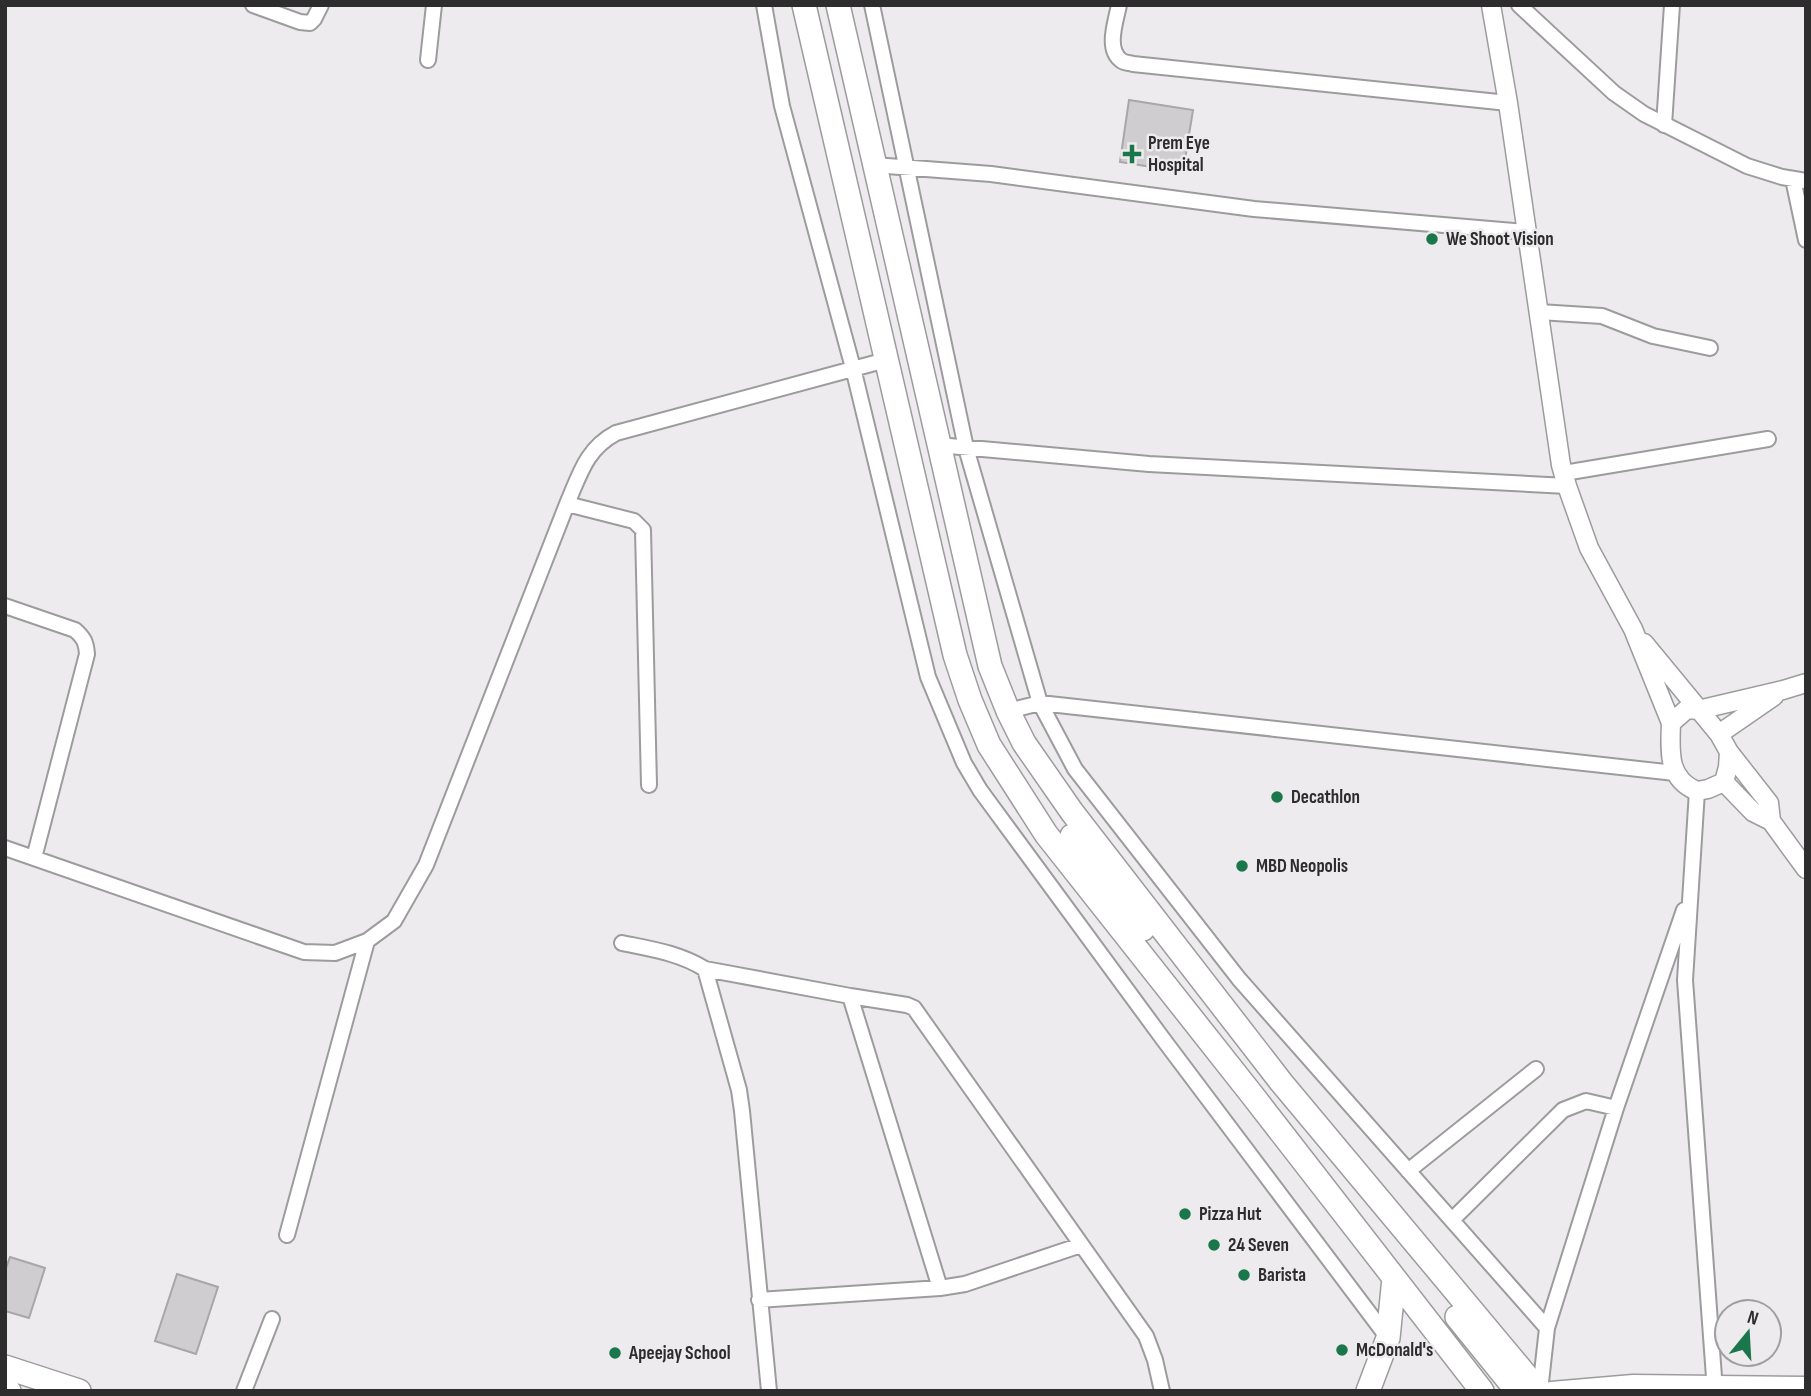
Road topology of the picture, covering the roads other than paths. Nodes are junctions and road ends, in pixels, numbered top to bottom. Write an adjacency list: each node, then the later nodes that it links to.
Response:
1 (253, 5): 2 (street)
2 (321, 5)
3 (434, 5): 12 (street)
4 (764, 5): 23 (street)
5 (804, 5): 22 (main road)
6 (838, 5): 15 (main road)
7 (872, 5): 16 (street)
8 (1119, 5): 13 (street)
9 (1491, 5): 13 (street)
10 (1519, 5): 14 (street)
11 (1672, 5): 14 (street)
12 (428, 60)
13 (1508, 103): 18 (street)
14 (1664, 125): 17 (street)
15 (874, 165): 16 (street); 25 (main road)
16 (907, 168): 18 (street); 26 (street)
17 (1800, 180): 19 (street)
18 (1527, 232): 20 (street)
19 (1806, 240)
20 (1539, 312): 21 (street); 27 (street)
21 (1710, 348)
22 (886, 360): 23 (street); 59 (main road)
23 (853, 368): 28 (street); 64 (street)
24 (1768, 439): 27 (street)
25 (938, 445): 26 (street); 35 (main road)
26 (966, 448): 27 (street); 33 (street)
27 (1565, 480): 30 (street)
28 (567, 504): 42 (street); 49 (street)
29 (5, 606): 46 (street)
30 (1633, 629): 34 (street); 36 (street)
31 (1806, 683): 32 (street)
32 (1783, 690): 34 (street); 37 (street)
33 (1040, 703): 35 (street); 40 (street); 55 (street)
34 (1698, 709): 36 (street); 37 (street)
35 (1008, 711): 38 (main road)
36 (1671, 723): 40 (street)
37 (1719, 734): 39 (street)
38 (1024, 743): 74 (main road); 75 (main road)
39 (1729, 752): 41 (street); 44 (street)
40 (1675, 774): 43 (street)
41 (1724, 782): 43 (street); 44 (street)
42 (649, 785)
43 (1697, 792): 48 (street)
44 (1770, 821): 47 (street)
45 (5, 848): 46 (street)
46 (34, 858): 49 (street)
47 (1806, 869)
48 (1690, 890): 54 (street); 67 (street)
49 (367, 941): 57 (street)
50 (622, 943): 51 (street)
51 (705, 969): 52 (street); 61 (street)
52 (850, 996): 58 (street); 60 (street)
53 (1536, 1069): 55 (street)
54 (1616, 1108): 56 (street); 63 (street)
55 (1408, 1171): 56 (street)
56 (1452, 1220): 63 (street)
57 (287, 1235)
58 (1081, 1245): 60 (street); 71 (street)
59 (1394, 1278): 64 (main road); 73 (main road)
60 (940, 1288): 61 (street)
61 (759, 1300): 70 (street)
62 (272, 1318): 69 (street)
63 (1547, 1328): 75 (street)
64 (1388, 1338): 72 (main road)
65 (5, 1367): 68 (main road)
66 (1806, 1387): 67 (street)
67 (1715, 1388): 76 (street)
68 (79, 1391)
69 (244, 1391)
70 (769, 1391)
71 (1162, 1391)
72 (1368, 1391)
73 (1482, 1391)
74 (1517, 1391)
75 (1539, 1391)
76 (1551, 1391)

